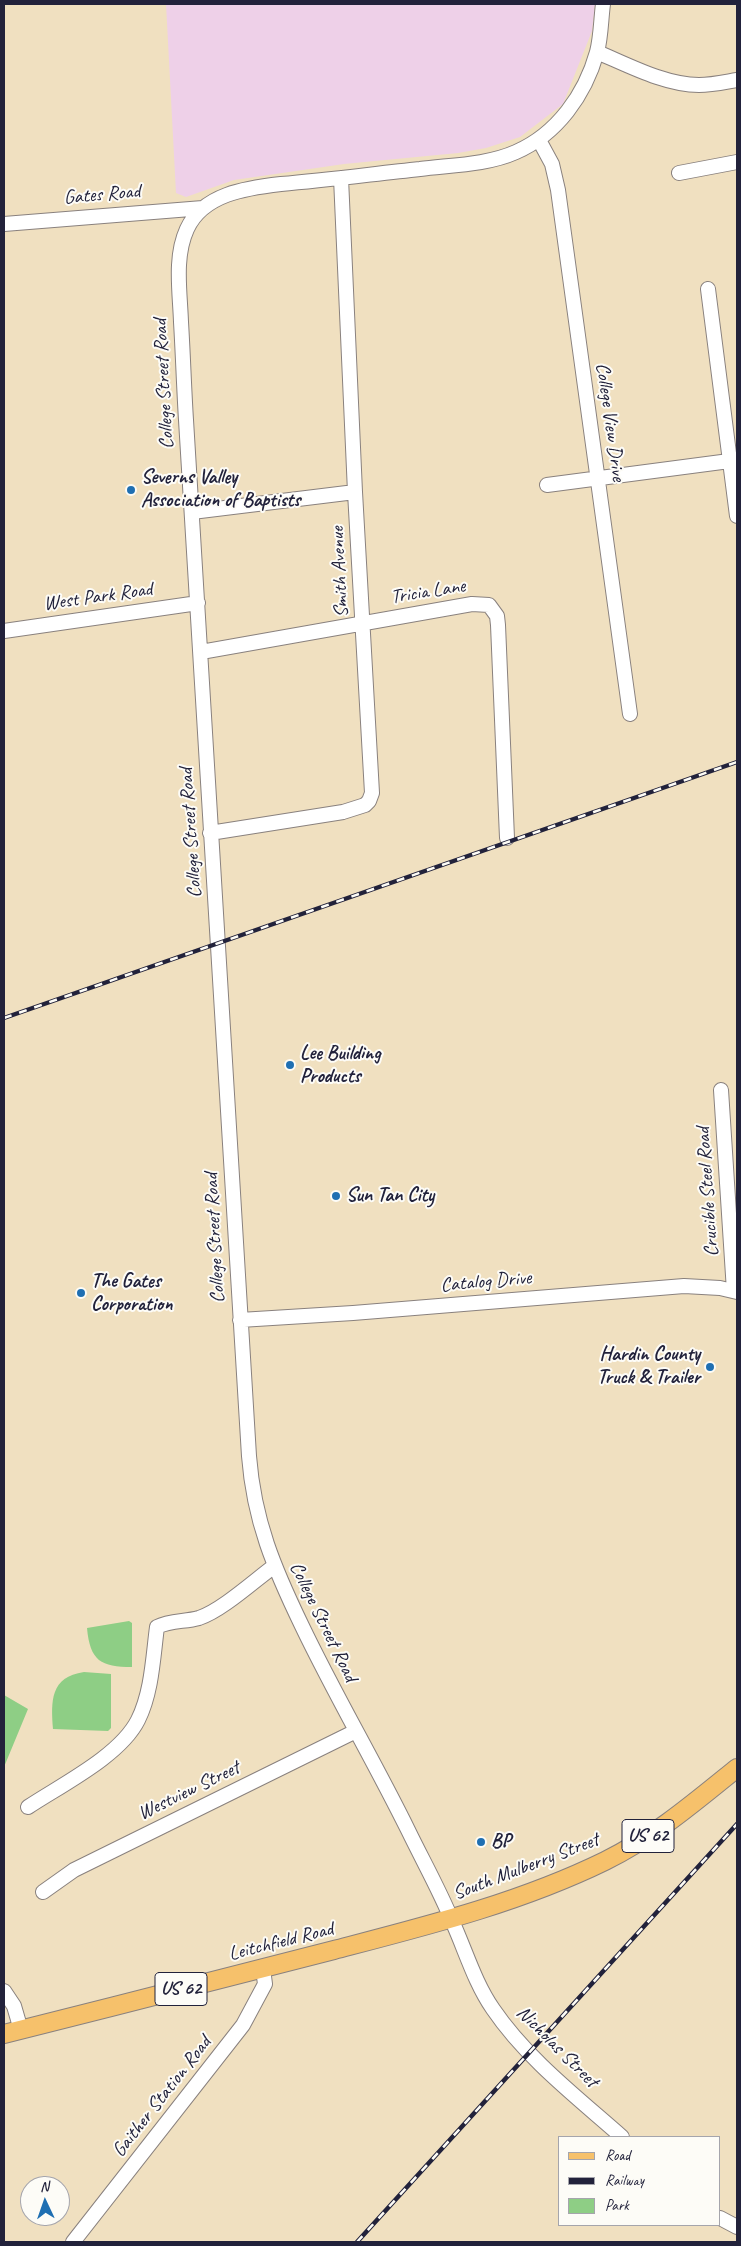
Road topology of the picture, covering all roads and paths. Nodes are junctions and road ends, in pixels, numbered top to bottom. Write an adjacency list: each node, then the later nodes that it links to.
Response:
1 (602, 4): 2 (street, College Street Road)
2 (597, 52): 3 (street); 4 (street, College Street Road)
3 (737, 80)
4 (539, 140): 7 (street, College Street Road); 12 (street, College View Drive)
5 (737, 162): 6 (street)
6 (679, 173)
7 (341, 178): 8 (street, College Street Road); 14 (street, Smith Avenue)
8 (203, 208): 9 (street, Gates Road); 15 (street, College Street Road)
9 (4, 224)
10 (708, 289): 11 (street)
11 (733, 461): 12 (street); 16 (street)
12 (598, 479): 13 (street); 21 (street, College View Drive)
13 (547, 486)
14 (355, 492): 15 (street); 18 (street, Smith Avenue)
15 (192, 512): 17 (street, College Street Road)
16 (737, 516)
17 (198, 603): 19 (street, West Park Road); 20 (street, College Street Road)
18 (363, 623): 20 (street, Tricia Lane); 22 (street, Smith Avenue); 23 (street, Tricia Lane)
19 (4, 631)
20 (201, 652): 22 (street, College Street Road)
21 (630, 714)
22 (210, 833): 26 (street, College Street Road)
23 (507, 838)
24 (721, 1090): 25 (street, Crucible Steel Road)
25 (736, 1291): 26 (street, Catalog Drive)
26 (240, 1320): 27 (street, College Street Road)
27 (274, 1566): 28 (street, College Street Road); 30 (street)
28 (356, 1731): 31 (street, Westview Street); 32 (street, College Street Road)
29 (737, 1768): 32 (main road, South Mulberry Street / US 62)
30 (28, 1807)
31 (43, 1892)
32 (452, 1919): 33 (main road, Leitchfield Road / US 62); 37 (street, Nicholas Street)
33 (263, 1969): 35 (main road, Leitchfield Road / US 62); 40 (street, Gaither Station Road)
34 (4, 1991): 35 (street)
35 (21, 2030): 36 (main road, Leitchfield Road / US 62)
36 (4, 2034)
37 (621, 2136)
38 (721, 2219): 39 (street)
39 (737, 2227)
40 (73, 2242)

